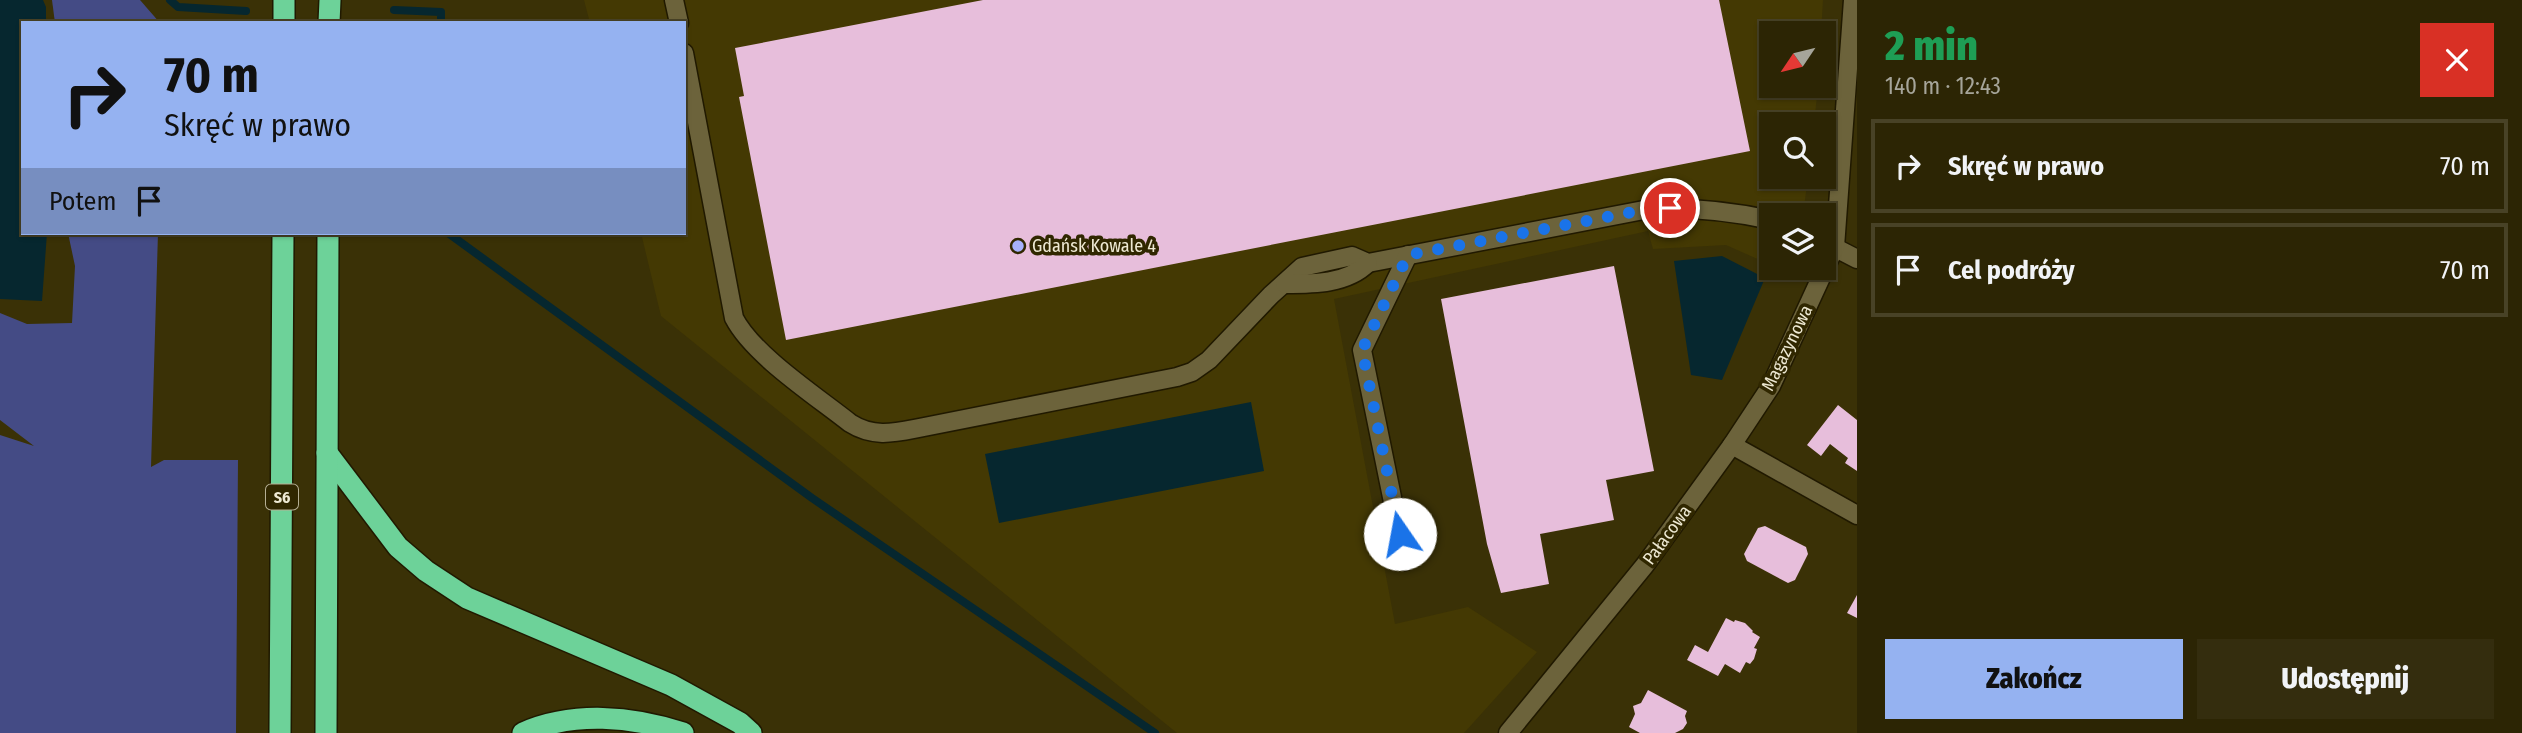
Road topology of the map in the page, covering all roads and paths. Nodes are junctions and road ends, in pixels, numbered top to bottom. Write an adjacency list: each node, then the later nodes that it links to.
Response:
1 (284, 0): 5 (highway)
2 (330, 0): 6 (highway)
3 (674, 0): 7 (street)
4 (1853, 0): 9 (street, Magazynowa)
5 (284, 21)
6 (329, 21)
7 (678, 21)
8 (686, 64): 14 (street)
9 (1833, 203)
10 (1759, 217): 14 (street)
11 (284, 235): 21 (highway, S6)
12 (328, 235): 18 (highway)
13 (1836, 248): 15 (street)
14 (1408, 255): 20 (street)
15 (1857, 259)
16 (1814, 280): 17 (street, Magazynowa)
17 (1732, 445): 19 (street); 26 (street, Pałacowa)
18 (327, 453): 22 (highway); 25 (highway)
19 (1857, 515)
20 (1405, 561)
21 (280, 733)
22 (326, 733)
23 (523, 733): 24 (highway)
24 (682, 733)
25 (751, 733)
26 (1508, 733)

